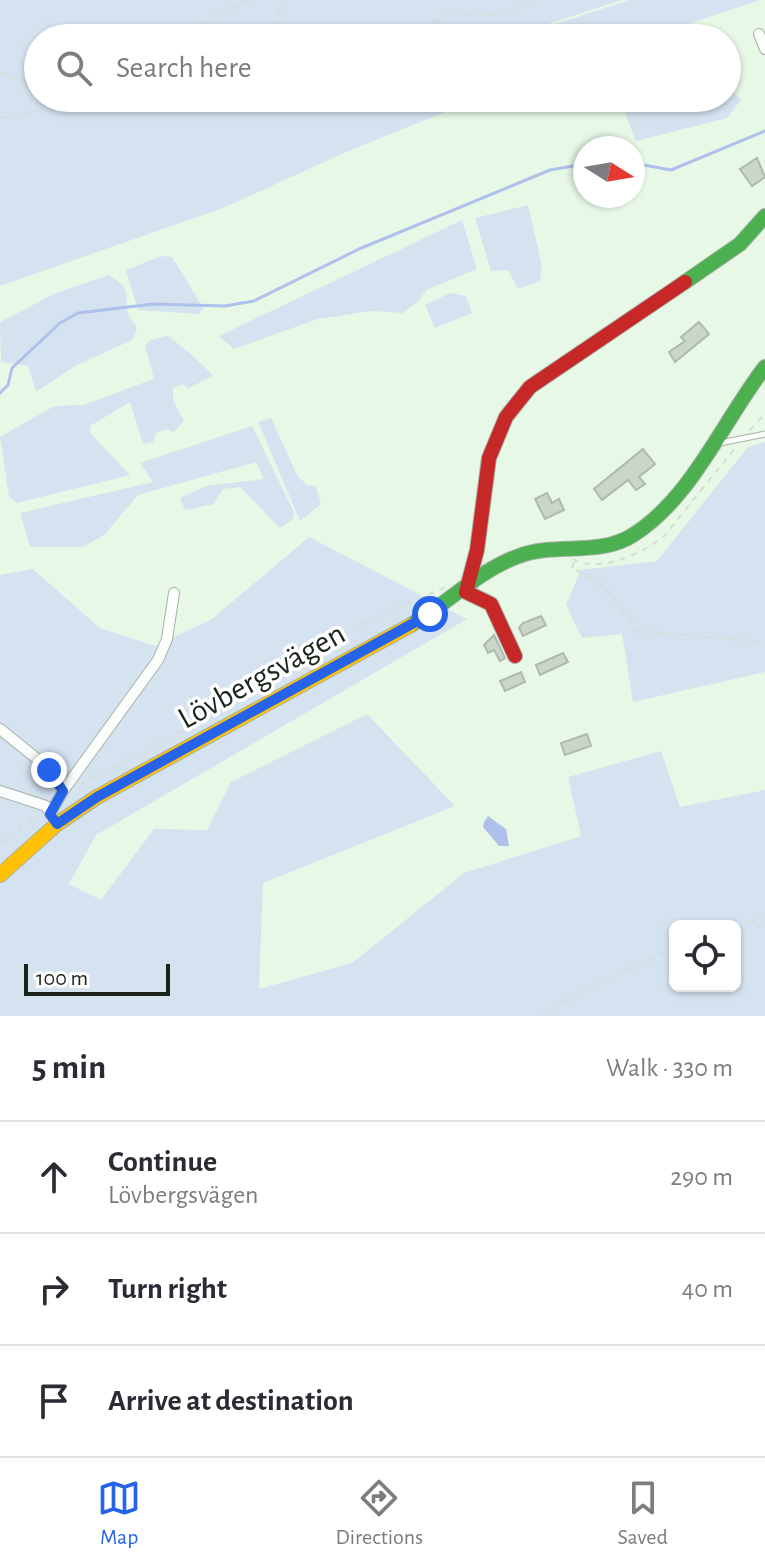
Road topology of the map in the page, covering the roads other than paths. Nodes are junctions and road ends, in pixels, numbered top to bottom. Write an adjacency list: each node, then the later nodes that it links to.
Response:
1 (759, 34): 2 (street)
2 (765, 49)
3 (765, 216): 7 (street)
4 (765, 367): 6 (street, Lövbergsvägen)
5 (765, 434): 6 (lane)
6 (710, 444): 7 (street, Lövbergsvägen)
7 (466, 592): 9 (street); 13 (street, Lövbergsvägen)
8 (174, 593): 12 (street)
9 (515, 656)
10 (0, 729): 12 (street)
11 (0, 791): 13 (street)
12 (60, 795): 13 (street)
13 (51, 815): 14 (street, Lövbergsvägen)
14 (0, 875)

